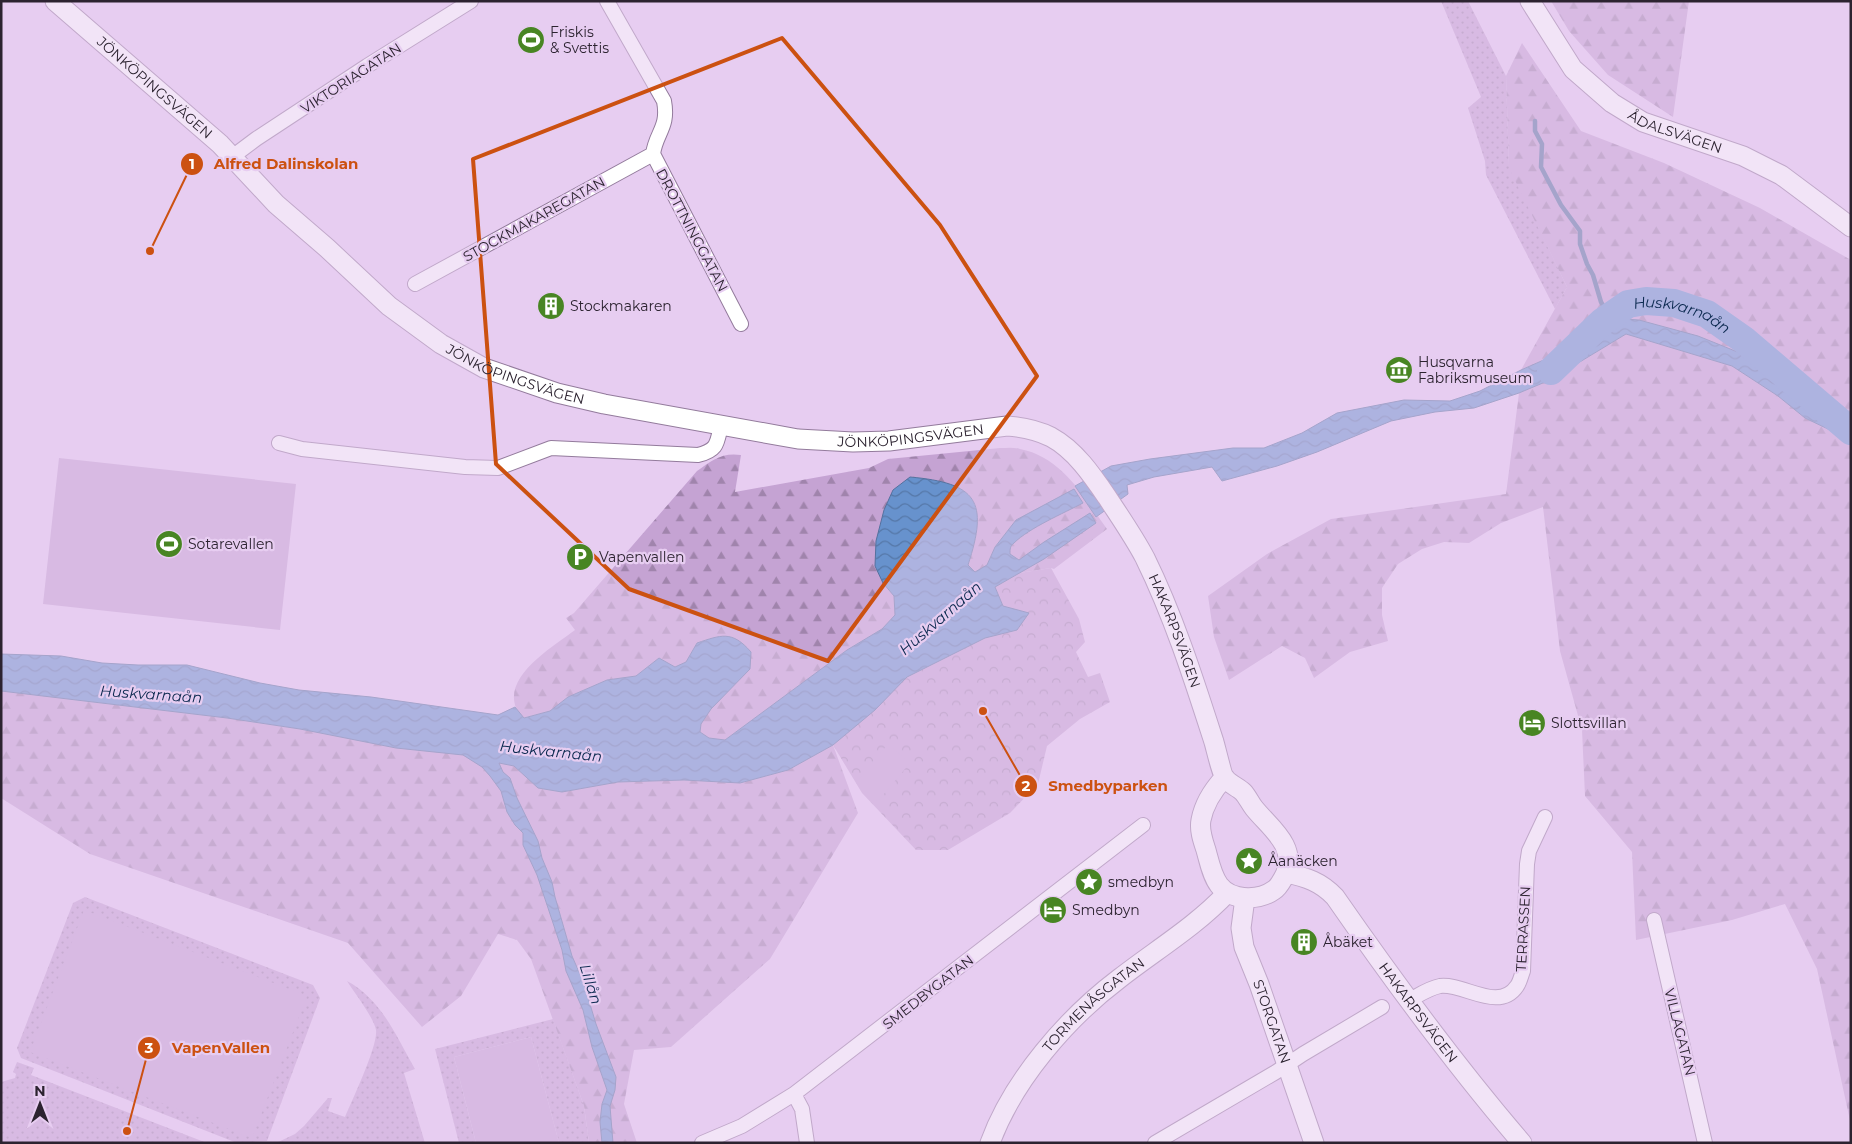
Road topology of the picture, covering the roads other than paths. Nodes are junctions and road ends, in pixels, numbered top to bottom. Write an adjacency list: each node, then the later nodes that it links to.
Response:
1 (54, 1): 6 (street, JÖNKÖPINGSVÄGEN)
2 (470, 1): 6 (street, VIKTORIAGATAN)
3 (607, 1): 5 (street, DROTTNINGGATAN)
4 (1530, 1): 7 (street, ÅDALSVÄGEN)
5 (653, 154): 8 (street, STOCKMAKAREGATAN); 9 (street, DROTTNINGGATAN)
6 (232, 157): 10 (street, JÖNKÖPINGSVÄGEN)
7 (1851, 227)
8 (415, 284)
9 (741, 324)
10 (721, 425): 11 (street); 12 (street, JÖNKÖPINGSVÄGEN)
11 (279, 443)
12 (1125, 524): 13 (street, HAKARPSVÄGEN)
13 (1224, 778): 16 (street); 17 (street)
14 (1545, 817): 20 (street, TERRASSEN)
15 (1143, 825): 23 (street, SMEDBYGATAN)
16 (1286, 873): 18 (street); 20 (street, HAKARPSVÄGEN)
17 (1227, 893): 18 (street); 26 (street, TORMENÅSGATAN)
18 (1245, 898): 22 (street, STORGATAN)
19 (1654, 920): 30 (street, VILLAGATAN)
20 (1408, 1001): 29 (street, HAKARPSVÄGEN)
21 (1382, 1007): 22 (street)
22 (1288, 1066): 27 (street); 28 (street, STORGATAN)
23 (794, 1094): 24 (street, SMEDBYGATAN); 25 (street)
24 (702, 1143)
25 (807, 1143)
26 (990, 1143)
27 (1155, 1143)
28 (1314, 1143)
29 (1522, 1143)
30 (1705, 1143)

